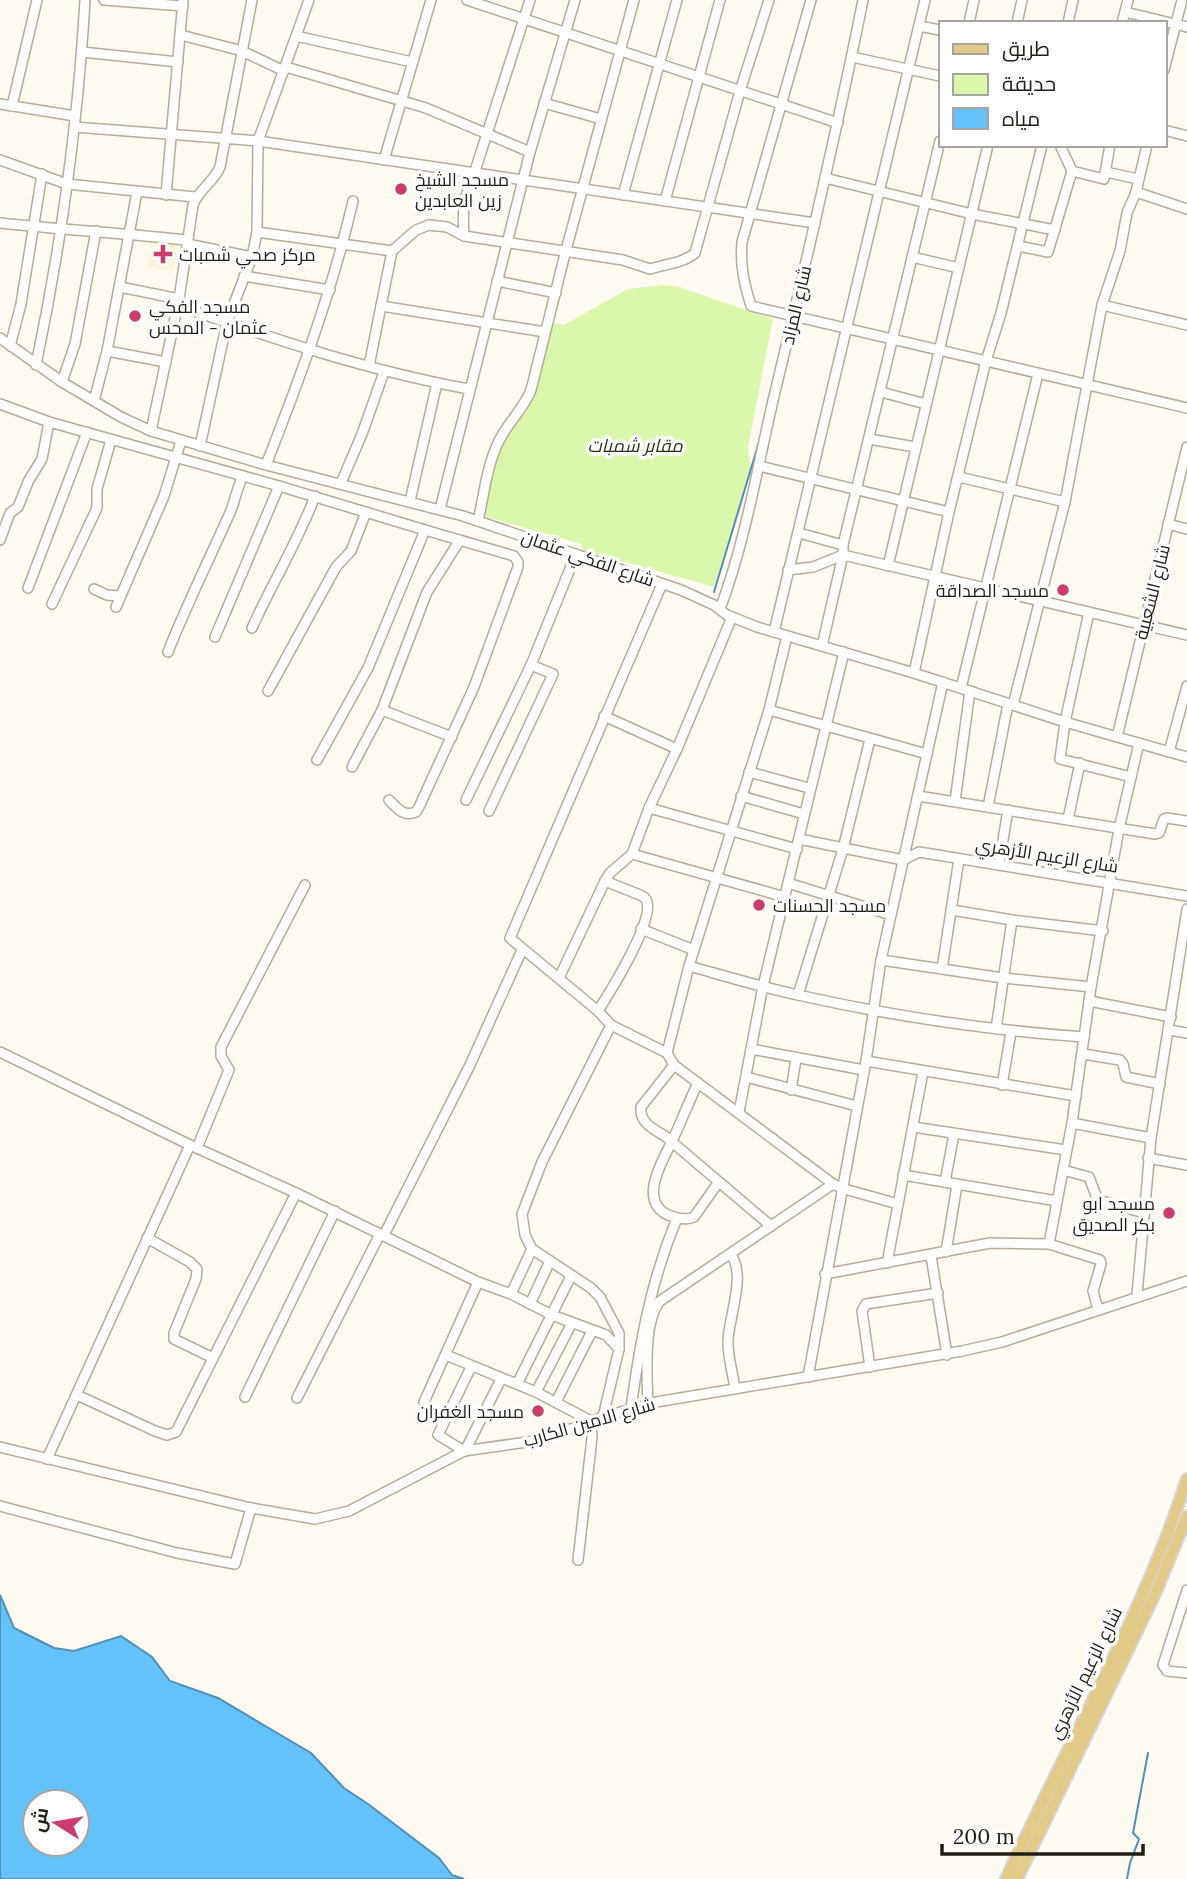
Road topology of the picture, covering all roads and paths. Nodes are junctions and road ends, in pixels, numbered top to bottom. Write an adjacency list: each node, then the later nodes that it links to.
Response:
1 (37, 0): 55 (street)
2 (85, 0): 38 (street)
3 (104, 0): 22 (street)
4 (252, 0): 39 (street)
5 (309, 0): 37 (street)
6 (431, 0): 43 (street)
7 (467, 0): 24 (street)
8 (530, 0): 24 (street)
9 (575, 0): 35 (street)
10 (634, 0): 40 (street)
11 (677, 0): 45 (street)
12 (720, 0): 49 (street)
13 (769, 0): 50 (street)
14 (811, 0): 54 (street)
15 (863, 0): 41 (street, شارع المزاد)
16 (925, 0): 32 (street)
17 (974, 0): 25 (street)
18 (1022, 0): 26 (street)
19 (1073, 0): 27 (street)
20 (1128, 0): 23 (street)
21 (1182, 0): 31 (street)
22 (183, 3): 36 (street)
23 (1125, 12): 28 (street); 29 (street)
24 (524, 19): 35 (street); 62 (street)
25 (969, 21)
26 (1017, 21)
27 (1068, 21)
28 (1123, 21)
29 (1162, 21)
30 (1166, 22): 31 (street)
31 (1175, 24): 33 (street); 44 (street)
32 (919, 26): 34 (street); 47 (street)
33 (1187, 27)
34 (939, 30)
35 (564, 32): 40 (street); 52 (street)
36 (181, 35): 39 (street); 42 (street)
37 (296, 36): 43 (street); 46 (street)
38 (82, 51): 42 (street); 56 (street)
39 (242, 51): 46 (street); 64 (street)
40 (620, 51): 45 (street); 57 (street)
41 (852, 57): 47 (street); 58 (street, شارع المزاد)
42 (178, 62): 61 (street)
43 (412, 62): 51 (street)
44 (1166, 62)
45 (660, 64): 49 (street); 88 (street)
46 (285, 69): 51 (street); 65 (street)
47 (909, 69): 48 (street); 85 (street)
48 (939, 76)
49 (698, 77): 50 (street); 91 (street)
50 (740, 91): 54 (street); 93 (street)
51 (400, 101): 62 (street); 74 (street)
52 (544, 103): 57 (street); 72 (street)
53 (0, 104): 55 (street)
54 (780, 104): 58 (street); 95 (street)
55 (12, 106): 56 (street)
56 (75, 116): 59 (street)
57 (601, 119): 83 (street)
58 (835, 122): 79 (street, شارع المزاد)
59 (74, 127): 61 (street); 82 (street)
60 (1166, 131): 63 (street)
61 (171, 133): 64 (street); 87 (street)
62 (486, 135): 72 (street); 78 (street)
63 (1187, 136)
64 (226, 137): 65 (street); 89 (street)
65 (258, 141): 74 (street); 104 (street)
66 (939, 145): 92 (street)
67 (988, 147): 96 (street)
68 (1042, 147): 99 (street)
69 (1061, 147): 75 (street)
70 (1110, 147): 76 (street)
71 (1146, 147): 80 (street)
72 (530, 152): 81 (street)
73 (0, 160): 77 (street)
74 (384, 160): 78 (street)
75 (1072, 171): 76 (street); 101 (street)
76 (1106, 172): 80 (street)
77 (42, 174): 82 (street); 100 (street)
78 (474, 174): 81 (street); 106 (street)
79 (825, 178): 85 (street); 97 (street, شارع المزاد)
80 (1138, 179): 86 (street)
81 (524, 181): 83 (street); 107 (street)
82 (67, 184): 84 (street); 102 (street)
83 (582, 190): 88 (street); 111 (street)
84 (137, 192): 87 (street); 105 (street)
85 (881, 192): 92 (street); 128 (street)
86 (1136, 192): 94 (street); 122 (street)
87 (166, 195): 89 (street)
88 (623, 195): 91 (street)
89 (195, 197): 108 (street)
90 (353, 201): 109 (street)
91 (665, 201): 93 (street)
92 (926, 203): 96 (street); 114 (street)
93 (707, 207): 95 (street); 111 (street)
94 (1187, 209)
95 (748, 214): 97 (street); 124 (street)
96 (971, 214): 99 (street); 115 (street)
97 (813, 222): 124 (street, شارع المزاد)
98 (0, 223): 100 (street)
99 (1023, 225): 101 (street); 110 (street)
100 (32, 227): 102 (street); 132 (street)
101 (1055, 230): 110 (street)
102 (62, 231): 103 (street); 138 (street)
103 (96, 231): 105 (street); 142 (street)
104 (257, 232): 109 (street); 113 (street)
105 (130, 233): 108 (street); 118 (street)
106 (464, 236): 107 (street); 112 (street)
107 (507, 241): 111 (street); 117 (street)
108 (187, 242): 113 (street); 121 (street)
109 (343, 243): 112 (street); 119 (street)
110 (1018, 246): 136 (street)
111 (566, 250): 120 (street)
112 (392, 251): 123 (street)
113 (252, 257): 116 (street)
114 (912, 257): 115 (street); 131 (street)
115 (959, 268): 135 (street)
116 (244, 276): 119 (street); 126 (street)
117 (497, 281): 120 (street); 125 (street)
118 (120, 287): 121 (street); 134 (street)
119 (330, 290): 133 (street)
120 (556, 293): 129 (street)
121 (178, 302): 126 (street); 137 (street)
122 (1102, 305): 127 (street); 144 (street)
123 (381, 306): 125 (street); 139 (street)
124 (794, 316): 128 (street); 162 (street, شارع المزاد)
125 (487, 321): 129 (street); 145 (street)
126 (227, 322): 133 (street); 157 (street)
127 (1187, 325)
128 (845, 328): 131 (street); 166 (street)
129 (545, 332): 178 (street)
130 (0, 338): 132 (street, شارع الفكي عثمان)
131 (893, 339): 135 (street); 146 (street)
132 (10, 346): 138 (street, شارع الفكي عثمان)
133 (311, 350): 139 (street); 161 (street)
134 (107, 351): 137 (street); 147 (street)
135 (939, 351): 136 (street); 149 (street)
136 (986, 361): 141 (street); 165 (street)
137 (166, 362): 152 (street)
138 (36, 365): 142 (street, شارع الفكي عثمان)
139 (369, 366): 140 (street)
140 (384, 372): 143 (street); 167 (street)
141 (1038, 374): 144 (street); 169 (street)
142 (62, 382): 147 (street, شارع الفكي عثمان)
143 (437, 383): 145 (street); 172 (street)
144 (1088, 385): 150 (street); 174 (street)
145 (469, 389): 175 (street)
146 (881, 392): 149 (street); 154 (street)
147 (94, 401): 152 (street, شارع الفكي عثمان)
148 (0, 404): 151 (street)
149 (926, 404): 158 (street)
150 (1187, 408)
151 (49, 422): 153 (street); 183 (street)
152 (151, 431): 156 (street, شارع الفكي عثمان)
153 (87, 432): 155 (street); 191 (street)
154 (869, 439): 158 (street); 170 (street)
155 (111, 440): 160 (street); 196 (street)
156 (181, 441): 157 (street, شارع الفكي عثمان); 160 (street)
157 (200, 446): 161 (street, شارع الفكي عثمان)
158 (915, 447): 173 (street)
159 (1187, 447): 179 (street, شارع الشعبية)
160 (175, 457): 164 (street); 194 (street)
161 (266, 465): 163 (street, شارع الفكي عثمان)
162 (759, 466): 166 (street); 198 (street, شارع المزاد)
163 (279, 468): 167 (street, شارع الفكي عثمان); 168 (street)
164 (243, 476): 168 (street); 208 (street)
165 (959, 477): 169 (street); 177 (street)
166 (811, 479): 170 (street); 182 (street)
167 (341, 483): 172 (street, شارع الفكي عثمان)
168 (276, 485): 171 (street); 206 (street)
169 (1010, 488): 174 (street); 193 (street)
170 (858, 489): 173 (street); 185 (street)
171 (315, 496): 176 (street); 202 (street)
172 (411, 501): 175 (street, شارع الفكي عثمان)
173 (903, 501): 177 (street); 187 (street)
174 (1065, 502): 195 (street)
175 (440, 509): 178 (street, شارع الفكي عثمان)
176 (366, 512): 181 (street); 215 (street)
177 (949, 512): 189 (street)
178 (478, 520): 186 (street, شارع الفكي عثمان)
179 (1168, 524): 180 (street); 201 (street, شارع الشعبية)
180 (1187, 529)
181 (425, 530): 184 (street); 230 (street)
182 (799, 533): 185 (street); 188 (street)
183 (0, 540)
184 (460, 540): 217 (street); 222 (street)
185 (843, 550): 187 (street); 188 (street); 207 (street)
186 (576, 554): 190 (street, شارع الفكي عثمان); 210 (street)
187 (888, 566): 189 (street)
188 (788, 570): 203 (street)
189 (935, 577): 193 (street); 211 (street)
190 (662, 583): 198 (street, شارع الفكي عثمان); 219 (street)
191 (28, 588)
192 (94, 589): 194 (street)
193 (986, 589): 195 (street); 214 (street)
194 (119, 596): 197 (street)
195 (1041, 601): 199 (street); 216 (street)
196 (52, 604)
197 (116, 607)
198 (720, 609): 200 (street, شارع الفكي عثمان)
199 (1089, 612): 201 (street); 220 (street)
200 (732, 617): 203 (street, شارع الفكي عثمان); 226 (street)
201 (1144, 625): 204 (street); 223 (street, شارع الشعبية)
202 (252, 628)
203 (774, 632): 205 (street, شارع الفكي عثمان)
204 (1187, 635)
205 (787, 636): 207 (street, شارع الفكي عثمان); 218 (street)
206 (215, 637)
207 (822, 646): 209 (street, شارع الفكي عثمان)
208 (168, 652)
209 (844, 652): 211 (street, شارع الفكي عثمان); 221 (street)
210 (531, 665): 239 (street); 244 (street)
211 (914, 673): 212 (street, شارع الفكي عثمان)
212 (943, 682): 214 (street, شارع الفكي عثمان); 228 (street)
213 (1187, 689): 227 (street)
214 (965, 690): 216 (street, شارع الفكي عثمان); 240 (street)
215 (268, 691)
216 (1010, 704): 220 (street, شارع الفكي عثمان); 241 (street)
217 (382, 710): 222 (street); 232 (street)
218 (769, 710): 221 (street); 233 (street)
219 (604, 716): 226 (street); 270 (street)
220 (1065, 722): 223 (street, شارع الفكي عثمان); 231 (street)
221 (824, 726): 224 (street); 235 (street)
222 (452, 737): 238 (street)
223 (1117, 737): 225 (street, شارع الفكي عثمان)
224 (870, 739): 228 (street); 251 (street)
225 (1139, 743): 227 (street, شارع الفكي عثمان); 234 (street)
226 (677, 749): 242 (street)
227 (1169, 752): 229 (street, شارع الفكي عثمان)
228 (927, 754): 237 (street)
229 (1187, 757)
230 (317, 760)
231 (1080, 763): 234 (street); 246 (street)
232 (352, 767)
233 (749, 772): 235 (street); 236 (street)
234 (1130, 776): 248 (street)
235 (809, 788): 245 (street)
236 (741, 796): 245 (street); 249 (street)
237 (918, 796): 240 (street); 254 (street)
238 (390, 800)
239 (466, 800)
240 (955, 801): 241 (street)
241 (988, 807): 243 (street)
242 (649, 808): 249 (street, شارع الزعيم الأزهري); 252 (street)
243 (1008, 810): 246 (street); 255 (street)
244 (489, 811)
245 (804, 814): 250 (street)
246 (1068, 819): 248 (street)
247 (1187, 821): 248 (street)
248 (1119, 829): 259 (street)
249 (730, 830): 250 (street, شارع الزعيم الأزهري); 256 (street)
250 (798, 844): 251 (street, شارع الزعيم الأزهري); 258 (street)
251 (843, 849): 254 (street, شارع الزعيم الأزهري); 261 (street)
252 (632, 853): 256 (street); 257 (street)
253 (960, 859): 254 (street, شارع الزعيم الأزهري); 255 (street, شارع الزعيم الأزهري); 265 (street)
254 (903, 860): 266 (street)
255 (999, 864): 259 (street, شارع الزعيم الأزهري)
256 (717, 878): 263 (street); 271 (street)
257 (605, 881): 268 (street); 275 (street)
258 (788, 883): 261 (street); 263 (street)
259 (1111, 883): 262 (street, شارع الزعيم الأزهري); 269 (street)
260 (305, 885): 311 (street)
261 (828, 895): 266 (street); 279 (street)
262 (1187, 896)
263 (785, 897): 277 (street)
264 (1187, 909): 283 (street)
265 (952, 910): 267 (street); 274 (street)
266 (891, 915): 272 (street)
267 (1012, 920): 269 (street); 276 (street)
268 (641, 929): 271 (street); 282 (street)
269 (1102, 931): 278 (street)
270 (522, 950): 275 (street); 328 (street)
271 (694, 950): 273 (street)
272 (881, 960): 274 (street); 281 (street)
273 (689, 966): 277 (street); 291 (street)
274 (942, 969): 276 (street)
275 (559, 978): 282 (street)
276 (1003, 978): 278 (street); 285 (street)
277 (763, 986): 279 (street); 290 (street)
278 (1091, 987): 280 (street)
279 (798, 995): 281 (street)
280 (1089, 1001): 283 (street); 289 (street)
281 (873, 1010): 285 (street); 296 (street)
282 (598, 1011): 284 (street)
283 (1171, 1017): 286 (street)
284 (611, 1025): 291 (street); 331 (street)
285 (996, 1030): 287 (street)
286 (1169, 1030): 288 (street); 301 (street)
287 (1011, 1031): 289 (street); 300 (street)
288 (1187, 1033)
289 (1084, 1037): 293 (street)
290 (751, 1049): 294 (street); 298 (street)
291 (667, 1053): 295 (street)
292 (0, 1054): 311 (street)
293 (1083, 1054): 301 (street); 303 (street)
294 (796, 1059): 296 (street); 302 (street)
295 (674, 1065): 299 (street); 310 (street)
296 (865, 1065): 297 (street); 304 (street)
297 (923, 1072): 300 (street); 307 (street)
298 (746, 1077): 302 (street); 305 (street)
299 (698, 1083): 305 (street); 310 (street)
300 (1002, 1084): 303 (street)
301 (1160, 1084): 309 (street)
302 (791, 1090): 304 (street)
303 (1076, 1096): 306 (street)
304 (857, 1106): 320 (street)
305 (740, 1112): 320 (street)
306 (1072, 1123): 309 (street); 312 (street)
307 (913, 1127): 308 (street); 316 (street)
308 (954, 1134): 312 (street); 317 (street)
309 (1151, 1138): 313 (street)
310 (671, 1143): 318 (street); 326 (street)
311 (194, 1147): 321 (street); 329 (street)
312 (1066, 1150): 315 (street)
313 (1148, 1158): 314 (street); 325 (street)
314 (1187, 1165)
315 (1062, 1170): 322 (street); 325 (street)
316 (903, 1175): 317 (street); 323 (street)
317 (945, 1182): 319 (street)
318 (718, 1183): 326 (street); 327 (street)
319 (957, 1185): 322 (street); 332 (street)
320 (837, 1186): 323 (street); 327 (street); 337 (street)
321 (296, 1193): 324 (street); 352 (street)
322 (1057, 1201): 330 (street)
323 (898, 1203): 336 (street)
324 (335, 1212): 328 (street); 361 (street)
325 (1144, 1213): 343 (street)
326 (677, 1218): 366 (street)
327 (771, 1226): 333 (street)
328 (382, 1235): 340 (street); 362 (street)
329 (147, 1238): 352 (street); 360 (street)
330 (1049, 1244): 332 (street); 345 (street)
331 (532, 1249): 335 (street); 342 (street)
332 (946, 1252): 334 (street)
333 (730, 1254): 358 (street); 365 (street)
334 (931, 1256): 336 (street); 341 (street)
335 (550, 1261): 338 (street); 344 (street)
336 (887, 1263): 337 (street)
337 (825, 1274): 355 (street)
338 (571, 1276): 346 (street); 349 (street)
339 (1187, 1281): 343 (street, شارع الامين الكارب)
340 (478, 1282): 342 (street); 350 (street)
341 (937, 1293): 351 (street); 354 (street)
342 (511, 1294): 344 (street)
343 (1137, 1295): 345 (street, شارع الامين الكارب)
344 (530, 1304): 346 (street)
345 (1098, 1308): 351 (street, شارع الامين الكارب)
346 (551, 1315): 347 (street); 357 (street)
347 (572, 1323): 348 (street); 359 (street)
348 (592, 1331): 349 (street); 364 (street)
349 (618, 1349): 367 (street)
350 (446, 1355): 353 (street); 363 (street)
351 (947, 1355): 354 (street, شارع الامين الكارب)
352 (213, 1358): 360 (street)
353 (471, 1367): 356 (street); 370 (street)
354 (870, 1367): 355 (street, شارع الامين الكارب)
355 (808, 1377): 358 (street, شارع الامين الكارب)
356 (501, 1379): 357 (street); 370 (street)
357 (517, 1384): 359 (street)
358 (735, 1389): 365 (street, شارع الامين الكارب)
359 (536, 1392): 364 (street)
360 (77, 1395): 371 (street)
361 (245, 1397)
362 (297, 1398)
363 (424, 1402)
364 (556, 1402): 368 (street)
365 (648, 1404): 366 (street, شارع الامين الكارب)
366 (631, 1409): 367 (street, شارع الامين الكارب)
367 (603, 1417): 368 (street, شارع الامين الكارب)
368 (591, 1421): 370 (street, شارع الامين الكارب); 376 (street)
369 (0, 1447): 371 (street, شارع الامين الكارب)
370 (465, 1451): 374 (street, شارع الامين الكارب)
371 (47, 1459): 374 (street, شارع الامين الكارب)
372 (1187, 1479): 379 (main road, شارع الزعيم الأزهري)
373 (0, 1506): 374 (street)
374 (251, 1508)
375 (1187, 1516): 380 (main road, شارع الزعيم الأزهري)
376 (579, 1560)
377 (1187, 1590): 378 (street)
378 (1187, 1673)
379 (1006, 1879)
380 (1017, 1879)

